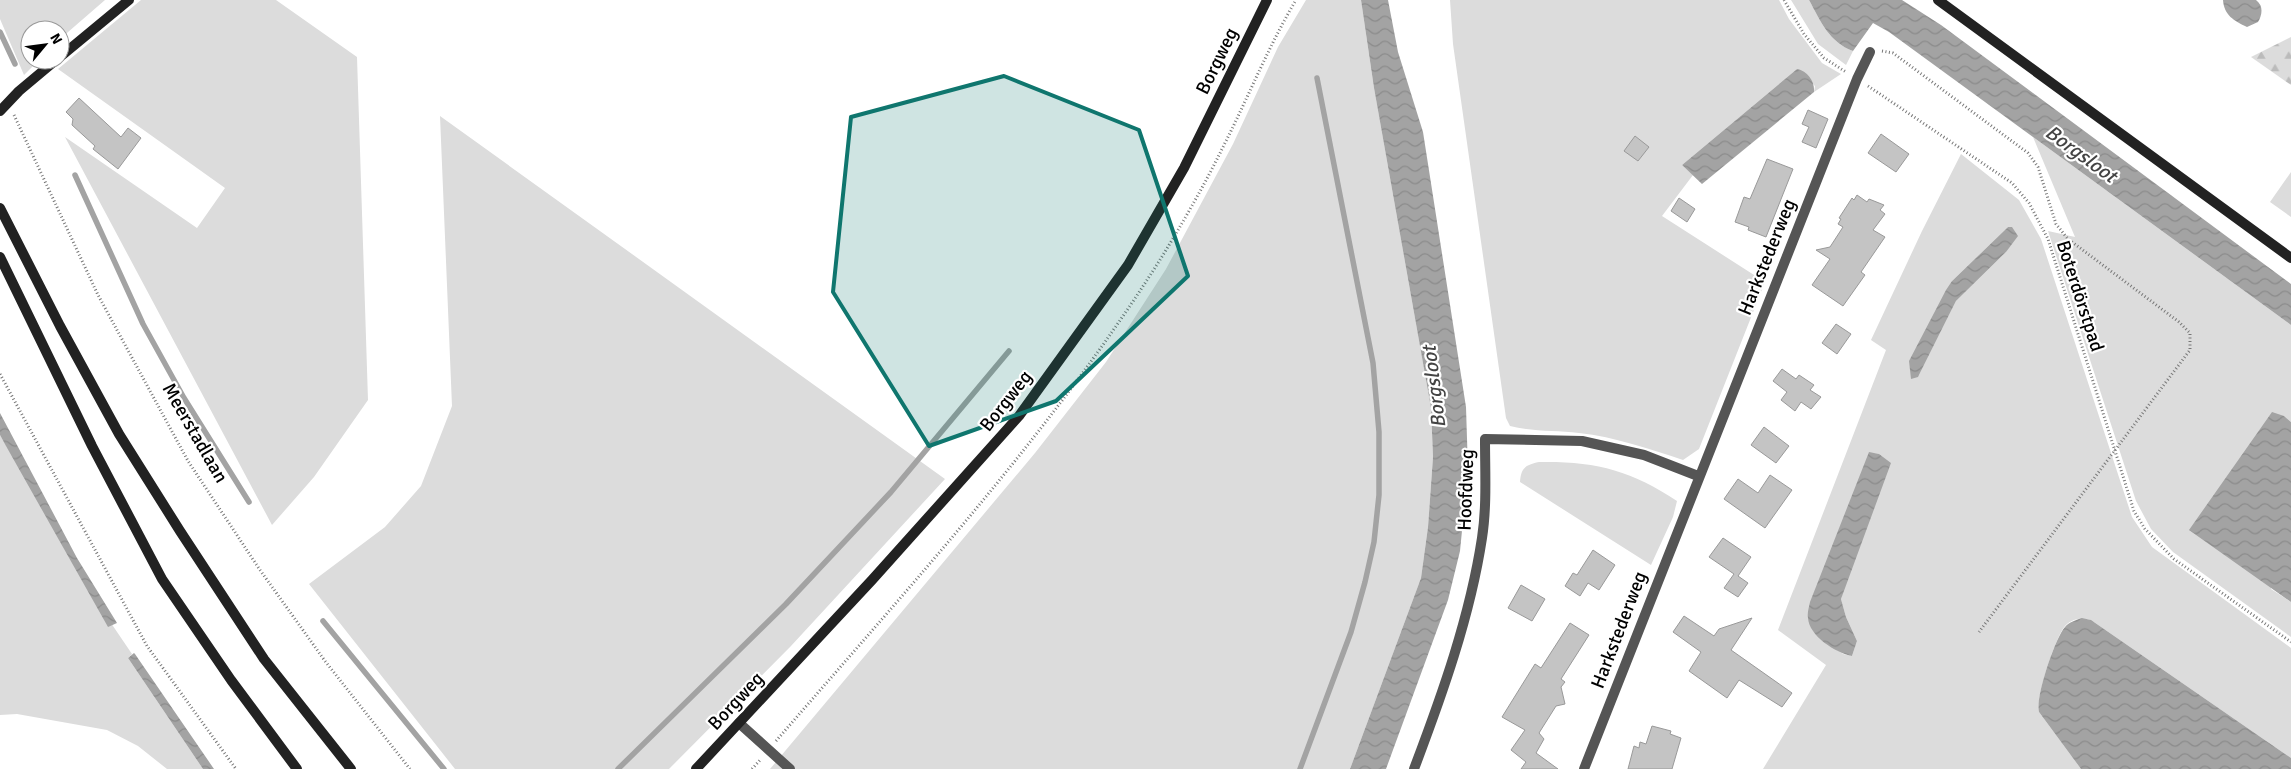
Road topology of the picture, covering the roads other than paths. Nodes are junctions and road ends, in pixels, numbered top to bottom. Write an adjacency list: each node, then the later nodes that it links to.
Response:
1 (129, 0): 4 (main road)
2 (1267, 0): 12 (main road, Borgweg)
3 (1938, 0): 10 (main road)
4 (70, 49)
5 (1870, 52): 11 (street, Harkstederweg)
6 (45, 70): 7 (main road)
7 (0, 111)
8 (0, 208): 14 (main road)
9 (0, 257): 13 (main road)
10 (2291, 258)
11 (1698, 476): 17 (street, Hoofdweg); 18 (street, Harkstederweg)
12 (739, 723): 15 (main road, Borgweg); 16 (street)
13 (297, 769)
14 (351, 769)
15 (696, 769)
16 (790, 769)
17 (1414, 769)
18 (1584, 769)

